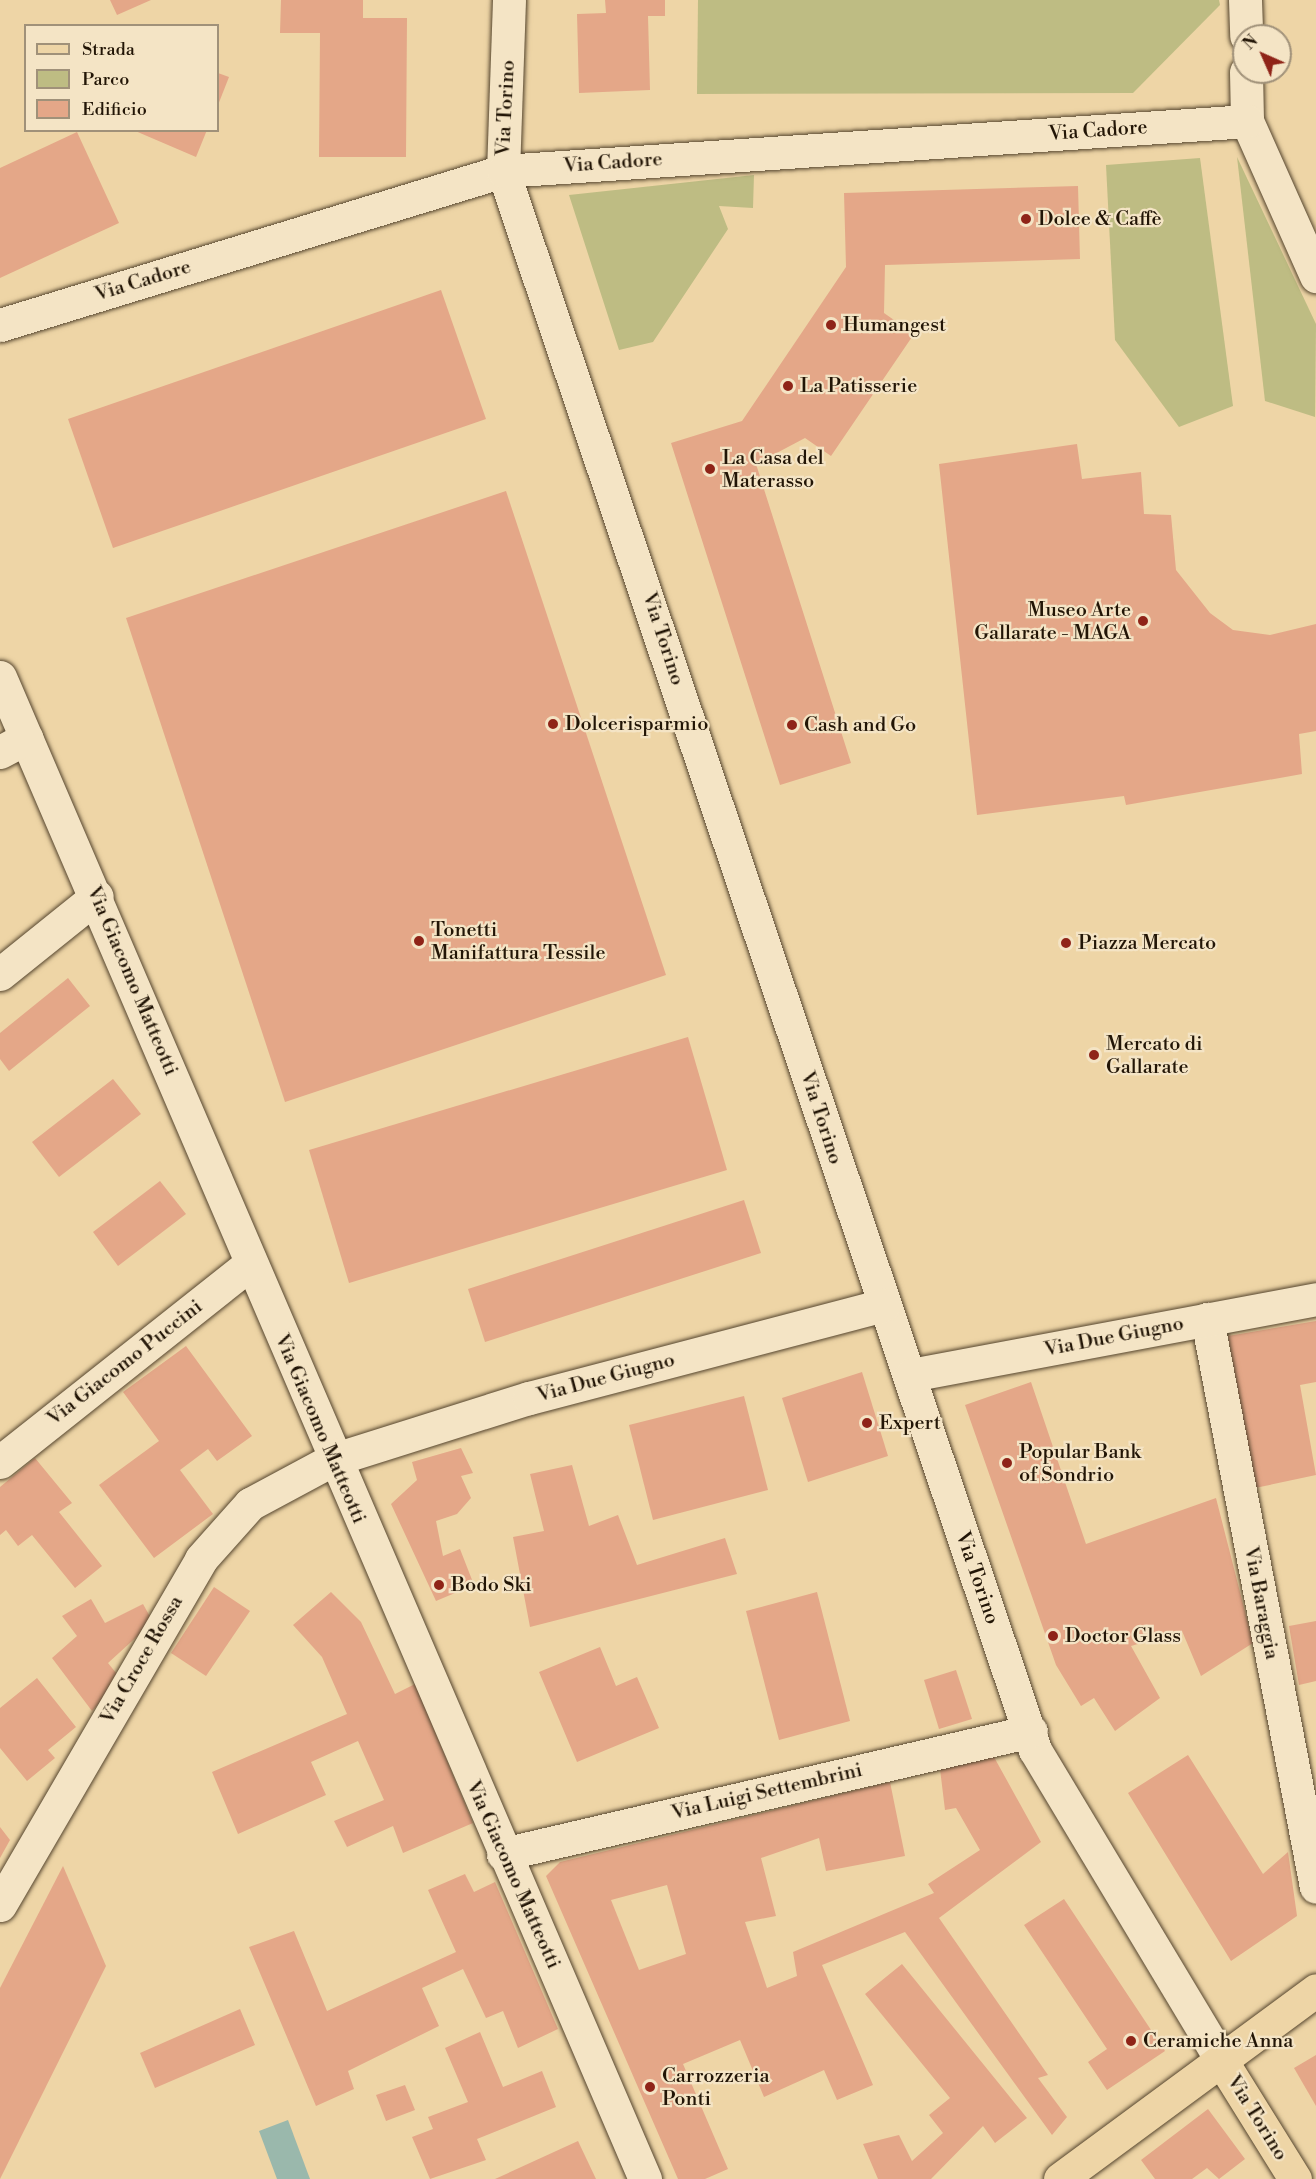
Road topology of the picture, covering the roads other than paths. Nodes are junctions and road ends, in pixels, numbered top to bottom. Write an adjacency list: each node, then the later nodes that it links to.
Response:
1 (509, 0): 6 (street, Via Torino)
2 (1245, 0): 3 (street)
3 (1246, 24)
4 (1246, 84): 5 (street)
5 (1247, 121): 6 (street, Via Cadore); 7 (street)
6 (503, 171): 8 (street, Via Cadore); 15 (street, Via Torino)
7 (1316, 276)
8 (0, 325)
9 (0, 677): 10 (street, Via Giacomo Matteotti)
10 (13, 745): 11 (street, Via Giacomo Matteotti)
11 (97, 896): 12 (street); 13 (street, Via Giacomo Matteotti)
12 (0, 974)
13 (250, 1264): 18 (street, Via Giacomo Matteotti); 19 (street, Via Giacomo Puccini)
14 (1316, 1299): 16 (street, Via Due Giugno)
15 (884, 1305): 17 (street, Via Torino); 18 (street, Via Due Giugno)
16 (1207, 1319): 17 (street, Via Due Giugno); 22 (street, Via Baraggia)
17 (911, 1375): 20 (street, Via Torino)
18 (332, 1460): 21 (street, Via Giacomo Matteotti); 23 (street, Via Croce Rossa)
19 (0, 1462)
20 (1031, 1731): 21 (street, Via Luigi Settembrini); 25 (street, Via Torino)
21 (503, 1854): 26 (street, Via Giacomo Matteotti)
22 (1316, 1887)
23 (0, 1905)
24 (1316, 1990): 25 (main road)
25 (1221, 2060): 27 (main road); 28 (main road, Via Torino)
26 (645, 2179)
27 (1060, 2179)
28 (1295, 2179)

